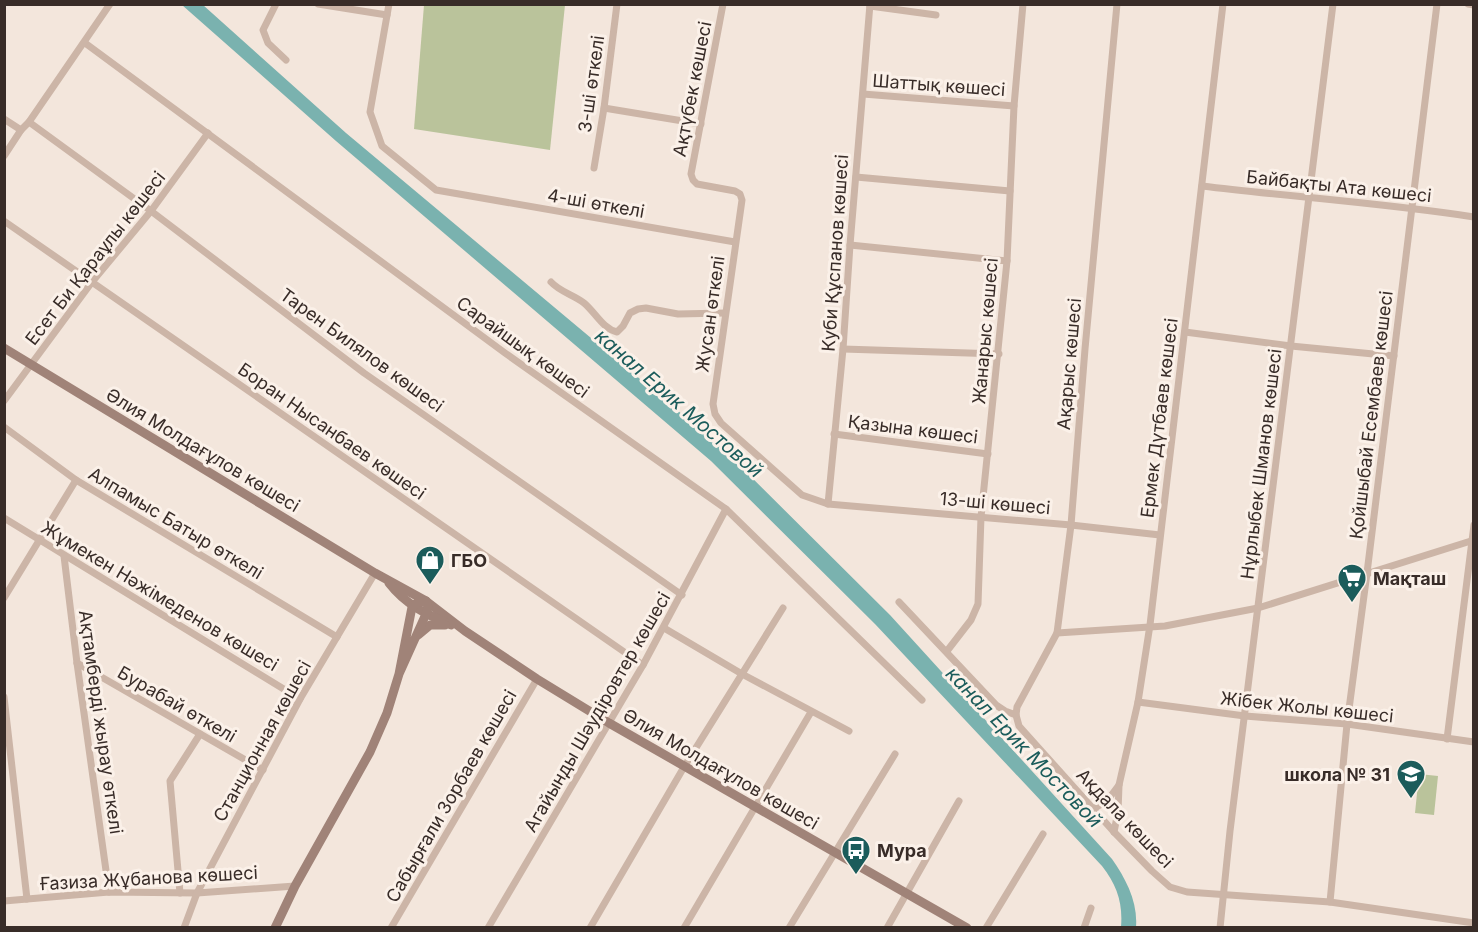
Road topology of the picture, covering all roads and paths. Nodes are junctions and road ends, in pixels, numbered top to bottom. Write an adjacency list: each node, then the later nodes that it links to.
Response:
1 (110, 4): 17 (street)
2 (276, 4): 18 (street)
3 (318, 4): 15 (street)
4 (389, 4): 15 (street)
5 (617, 4): 21 (street, 3-шi өткелi)
6 (723, 4): 24 (street, Ақтүбек көшесi)
7 (1023, 4): 20 (street, Жанарыс көшесі)
8 (1117, 4): 60 (street, Ақарыс көшесi)
9 (1223, 4): 31 (street, Ермек Дүтбаев көшесi)
10 (1333, 4): 33 (street, Нұрлыбек Шманов көшесі)
11 (1437, 4): 34 (street, Қойшыбай Есембаев көшесі)
12 (1468, 4): 14 (street)
13 (870, 5): 16 (street); 19 (street, Куби Құспанов көшесi)
14 (1473, 5)
15 (387, 15): 38 (street, 4-шi өткелi)
16 (936, 15)
17 (85, 43): 23 (street); 26 (street, Сарайшық көшесі)
18 (286, 60)
19 (863, 94): 20 (street, Шаттық көшесі); 29 (street, Куби Құспанов көшесi)
20 (1014, 106): 32 (street, Жанарыс көшесі)
21 (604, 108): 24 (street); 28 (street, 3-шi өткелi)
22 (4, 119): 25 (street)
23 (29, 122): 25 (street); 35 (street, Тарен Билялов көшесі)
24 (701, 124): 30 (street, Ақтүбек көшесi)
25 (21, 130): 27 (street)
26 (208, 133): 35 (street, Есет Би Қараұлы көшесі); 57 (street, Сарайшық көшесі)
27 (4, 156)
28 (594, 168)
29 (856, 177): 32 (street); 39 (street, Куби Құспанов көшесi)
30 (693, 180): 38 (street, Жусан өткелі)
31 (1202, 186): 33 (street, Байбақты Ата көшесі); 44 (street, Ермек Дүтбаев көшесi)
32 (1010, 191): 40 (street, Жанарыс көшесі)
33 (1310, 199): 34 (street, Байбақты Ата көшесі); 45 (street, Нұрлыбек Шманов көшесі)
34 (1412, 207): 36 (street, Байбақты Ата көшесі); 49 (street, Қойшыбай Есембаев көшесі)
35 (152, 211): 41 (street, Есет Би Қараұлы көшесі); 69 (street, Тарен Билялов көшесі)
36 (1473, 217)
37 (4, 221): 41 (street, Боран Нысанбаев көшесі)
38 (735, 242): 43 (street, Жусан өткелі)
39 (850, 245): 40 (street); 47 (street, Куби Құспанов көшесi)
40 (1007, 261): 48 (street, Жанарыс көшесі)
41 (92, 282): 50 (street, Есет Би Қараұлы көшесі); 86 (street, Боран Нысанбаев көшесі)
42 (551, 282): 43 (street)
43 (725, 313): 56 (street, Жусан өткелі)
44 (1185, 332): 45 (street); 62 (street, Ермек Дүтбаев көшесi)
45 (1292, 346): 49 (street); 76 (street, Нұрлыбек Шманов көшесі)
46 (4, 348): 50 (main road, Әлия Молдағұлов көшесі)
47 (843, 349): 48 (street); 53 (street, Куби Құспанов көшесi)
48 (999, 354): 54 (street, Жанарыс көшесі)
49 (1394, 356): 67 (street, Қойшыбай Есембаев көшесі)
50 (31, 365): 51 (street, Есет Би Қараұлы көшесі); 66 (main road, Әлия Молдағұлов көшесі)
51 (4, 401)
52 (4, 427): 55 (street, Алпамыс Батыр өткелі)
53 (834, 434): 54 (street, Қазына көшесі); 56 (street, Куби Құспанов көшесi)
54 (988, 454): 58 (street, Жанарыс көшесі)
55 (76, 480): 64 (street); 83 (street, Алпамыс Батыр өткелі)
56 (828, 504): 58 (street, 13-ші көшесi)
57 (726, 509): 69 (street, Агайынды Шәудіровтер көшесi); 91 (street, Сарайшық көшесі)
58 (981, 517): 60 (street, 13-ші көшесi); 84 (street, Жанарыс көшесі)
59 (4, 518): 64 (street, Жұмекен Нәжімеденов көшесі)
60 (1071, 525): 62 (street, 13-ші көшесi); 81 (street, Ақарыс көшесi)
61 (1473, 525): 63 (street)
62 (1160, 535): 78 (street, Ермек Дүтбаев көшесi)
63 (1473, 540): 67 (street); 100 (street)
64 (40, 541): 65 (street, Жұмекен Нәжімеденов көшесі); 71 (street)
65 (64, 556): 85 (street, Ақтамберді жырау өткелі); 90 (street, Жұмекен Нәжімеденов көшесі)
66 (375, 573): 68 (main road, Әлия Молдағұлов көшесі); 83 (street, Станционная көшесі)
67 (1367, 573): 76 (street); 97 (street, Қойшыбай Есембаев көшесі)
68 (385, 579): 70 (main road, Әлия Молдағұлов көшесі); 72 (main road, Әлия Молдағұлов көшесі)
69 (682, 595): 79 (street, Агайынды Шәудіровтер көшесi)
70 (399, 596): 74 (main road, Әлия Молдағұлов көшесі); 82 (main road)
71 (4, 598)
72 (426, 601): 74 (main road); 77 (main road); 80 (main road, Әлия Молдағұлов көшесі)
73 (899, 602): 84 (street, Ақдала көшесі)
74 (412, 607): 77 (main road, Әлия Молдағұлов көшесі); 82 (main road)
75 (783, 608): 87 (street)
76 (1258, 608): 78 (street); 95 (street, Нұрлыбек Шманов көшесі)
77 (426, 614): 80 (main road, Әлия Молдағұлов көшесі); 82 (main road)
78 (1150, 625): 81 (street); 92 (street, Ермек Дүтбаев көшесi)
79 (664, 628): 86 (street, Агайынды Шәудіровтер көшесi); 87 (street)
80 (465, 631): 82 (main road); 88 (main road, Әлия Молдағұлов көшесі)
81 (1057, 633): 94 (street, Ақарыс көшесi)
82 (410, 635): 112 (main road)
83 (337, 637): 90 (street, Станционная көшесі)
84 (947, 651): 94 (street, Ақдала көшесі)
85 (77, 663): 99 (street, Бурабай өткелі); 113 (street, Ақтамберді жырау өткелі)
86 (643, 665): 96 (street, Агайынды Шәудіровтер көшесi)
87 (742, 674): 93 (street); 103 (street)
88 (537, 679): 96 (main road, Әлия Молдағұлов көшесі); 125 (street, Сабырғали Зорбаев көшесі)
89 (4, 697): 118 (street)
90 (300, 699): 104 (street, Станционная көшесі)
91 (922, 700)
92 (1138, 702): 95 (street, Жібек Жолы көшесі); 105 (street, Ермек Дүтбаев көшесi)
93 (811, 712): 98 (street); 107 (street)
94 (1016, 715): 108 (street, Ақдала көшесі)
95 (1245, 716): 97 (street, Жібек Жолы көшесі); 117 (street, Нұрлыбек Шманов көшесі)
96 (609, 723): 103 (main road, Әлия Молдағұлов көшесі); 126 (street, Агайынды Шәудіровтер көшесi)
97 (1347, 724): 100 (street, Жібек Жолы көшесі); 120 (street, Қойшыбай Есембаев көшесі)
98 (849, 731)
99 (200, 734): 104 (street, Бурабай өткелі); 114 (street)
100 (1448, 739): 101 (street, Жібек Жолы көшесі)
101 (1473, 742)
102 (895, 754): 111 (street)
103 (684, 767): 107 (main road, Әлия Молдағұлов көшесі); 127 (street)
104 (263, 770): 115 (street, Станционная көшесі)
105 (1119, 785): 108 (street); 109 (street, Ермек Дүтбаев көшесi)
106 (959, 801): 116 (street)
107 (754, 808): 111 (main road, Әлия Молдағұлов көшесі); 128 (street)
108 (1093, 809): 109 (street, Ақдала көшесі)
109 (1114, 832): 117 (street, Ақдала көшесі)
110 (1043, 834): 132 (street)
111 (834, 853): 116 (main road, Әлия Молдағұлов көшесі); 129 (street)
112 (295, 886): 115 (street, Ғазиза Жұбанова көшесі); 124 (main road)
113 (109, 892): 114 (street, Ғазиза Жұбанова көшесі); 118 (street, Ғазиза Жұбанова көшесі)
114 (180, 893): 115 (street, Ғазиза Жұбанова көшесі)
115 (196, 893): 123 (street, Станционная көшесі)
116 (907, 894): 130 (street); 131 (main road, Әлия Молдағұлов көшесі)
117 (1224, 894): 120 (street, Ақдала көшесі); 134 (street, Нұрлыбек Шманов көшесі)
118 (27, 899): 119 (street, Ғазиза Жұбанова көшесі)
119 (4, 901)
120 (1330, 902): 122 (street, Ақдала көшесі)
121 (1091, 908): 133 (street)
122 (1473, 923)
123 (184, 927)
124 (275, 927)
125 (391, 927)
126 (488, 927)
127 (590, 927)
128 (684, 927)
129 (789, 927)
130 (887, 927)
131 (967, 927)
132 (986, 927)
133 (1084, 927)
134 (1220, 927)

